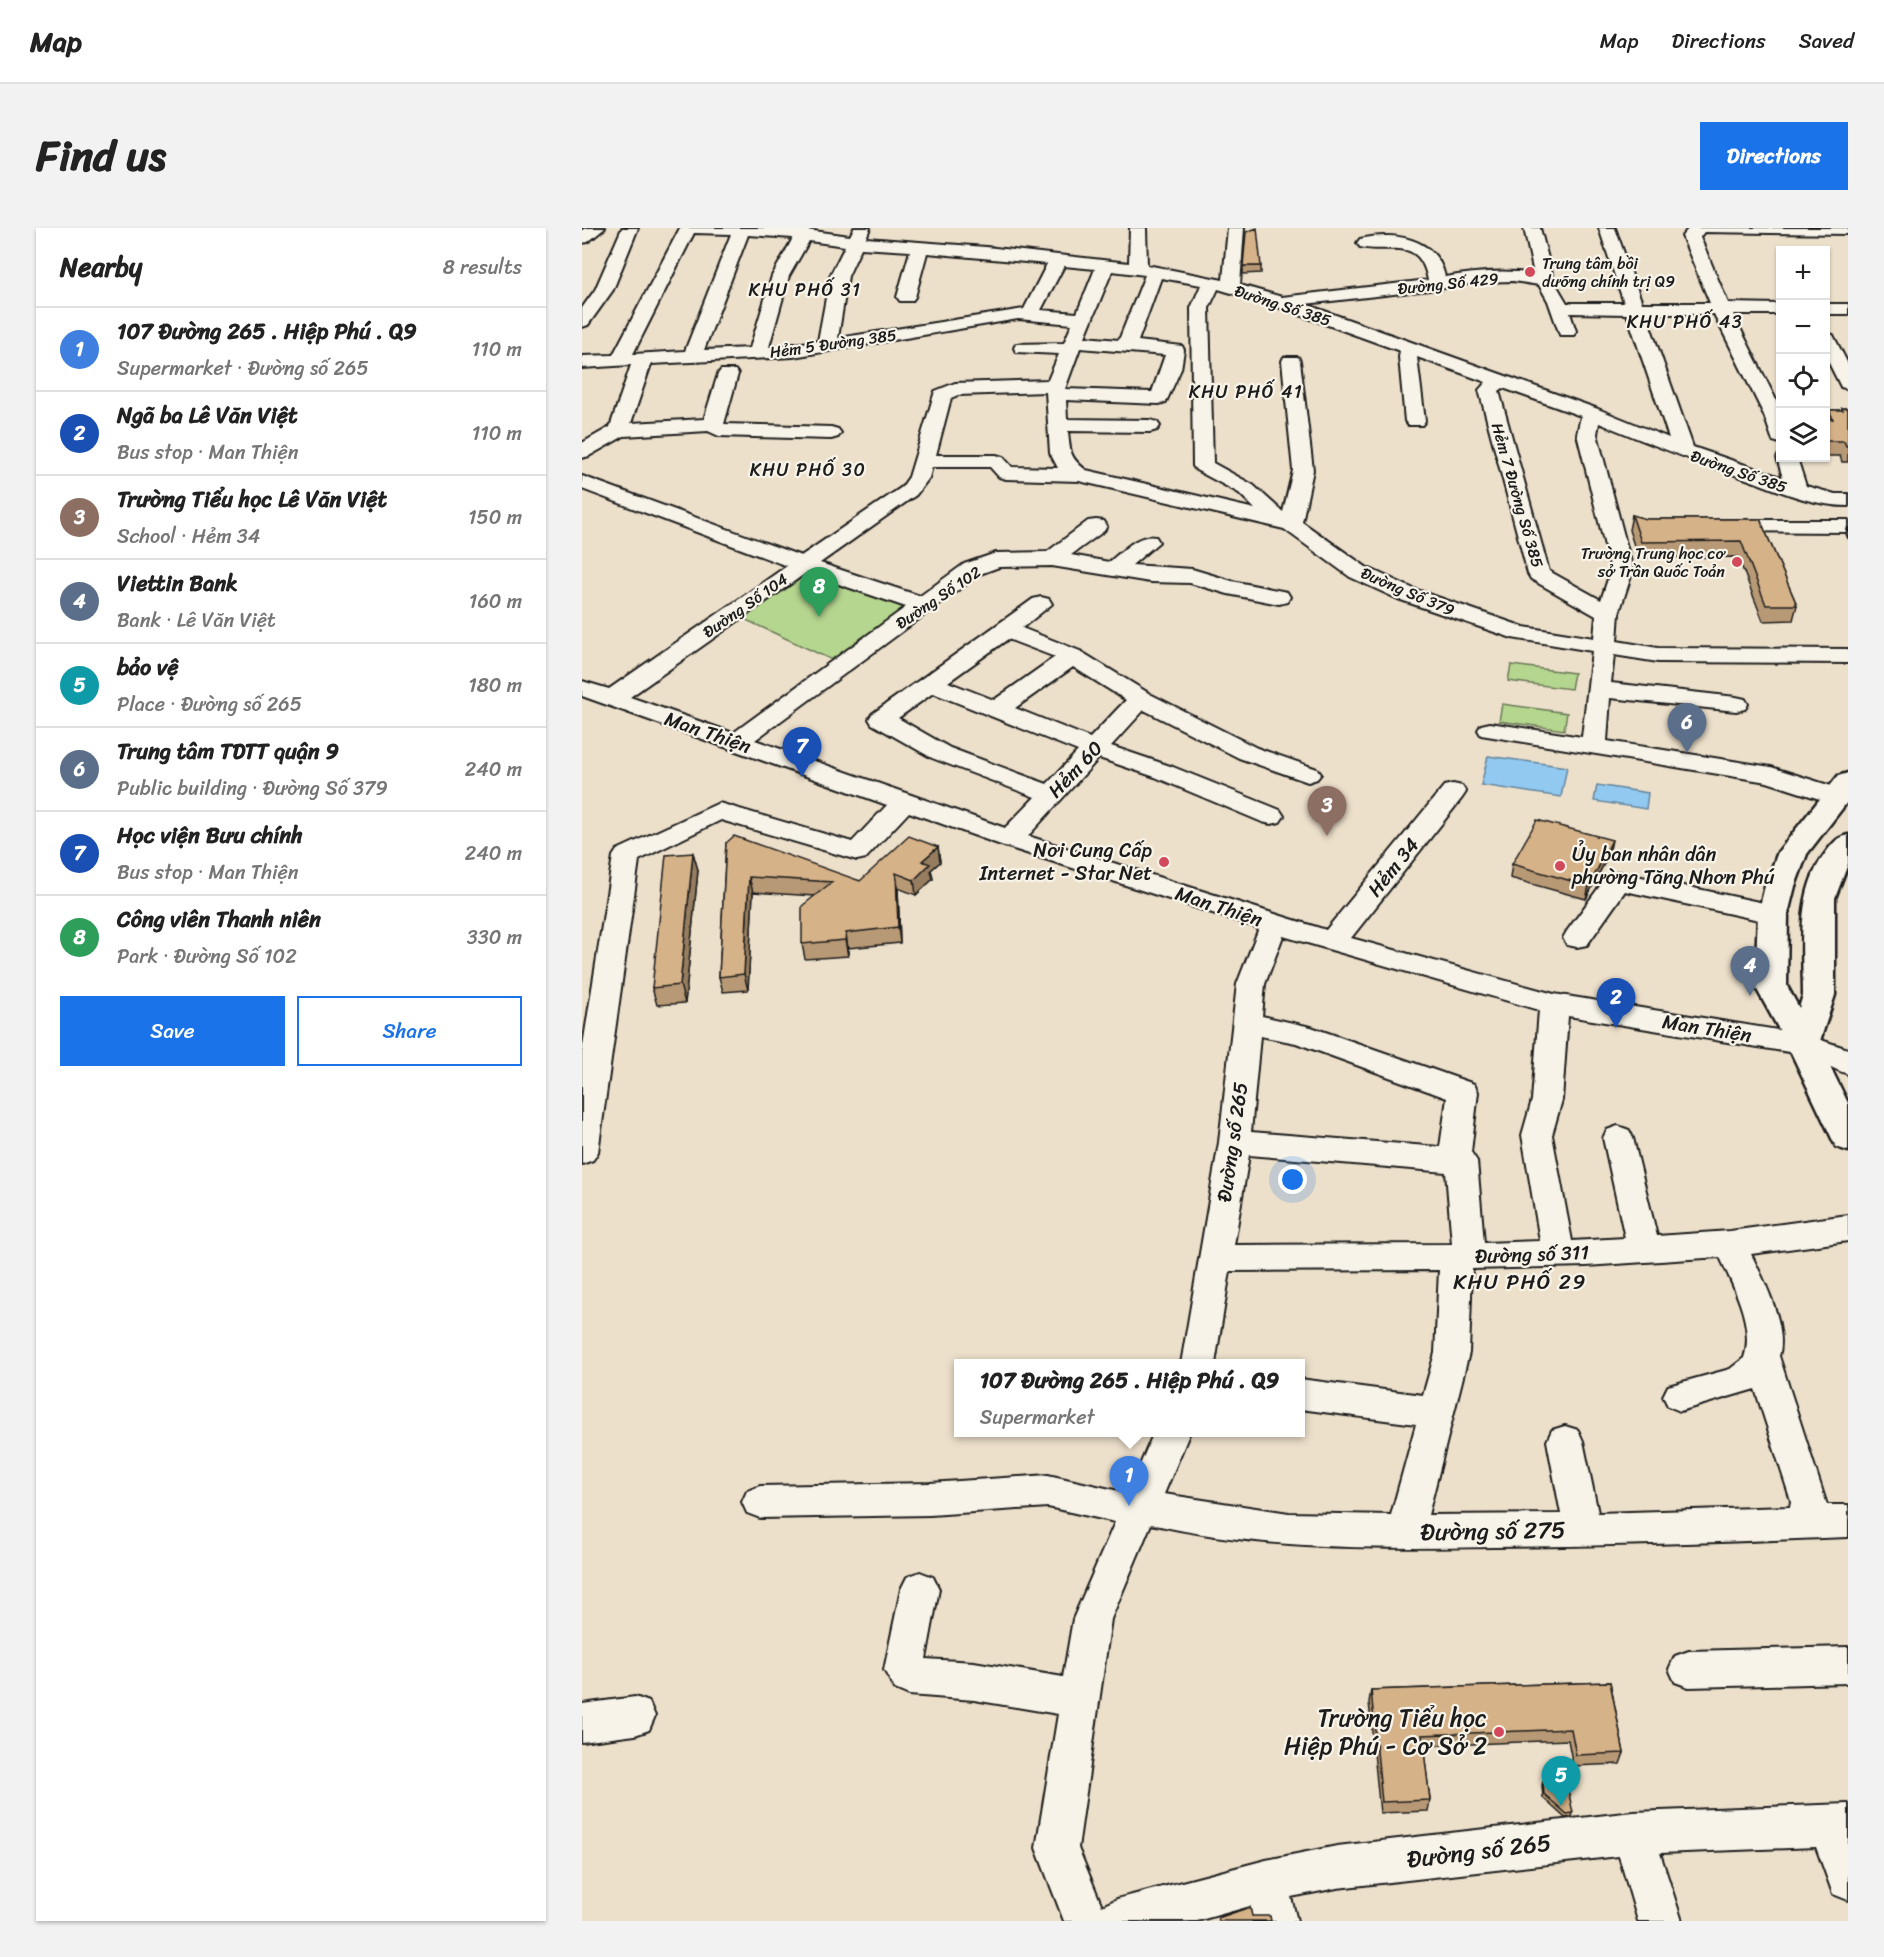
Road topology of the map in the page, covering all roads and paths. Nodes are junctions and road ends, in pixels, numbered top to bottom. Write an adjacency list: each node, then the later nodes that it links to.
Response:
1 (597, 228): 16 (street)
2 (630, 228): 36 (street)
3 (690, 228): 11 (street, Đường Số 385); 47 (street)
4 (1137, 228): 21 (street)
5 (1236, 228): 25 (street)
6 (1532, 228): 22 (street)
7 (1607, 228): 29 (street)
8 (1699, 228): 30 (street)
9 (1707, 228): 13 (street)
10 (1848, 229): 13 (street)
11 (741, 230): 12 (street, Đường Số 385); 45 (street)
12 (779, 230): 14 (street, Đường Số 385)
13 (1771, 233)
14 (804, 235): 15 (street, Đường Số 385); 44 (street)
15 (858, 235): 18 (street, Đường Số 385); 38 (street)
16 (582, 238)
17 (1366, 243): 24 (street)
18 (920, 247): 19 (street, Đường Số 385); 26 (street)
19 (1058, 260): 20 (street, Đường Số 385); 34 (street)
20 (1106, 265): 21 (street, Đường Số 385); 35 (street)
21 (1147, 270): 23 (street, Đường Số 385); 40 (street)
22 (1545, 281): 24 (street, Đường Số 429); 28 (street)
23 (1212, 282): 25 (street, Đường Số 385); 70 (street)
24 (1438, 284): 27 (street, Đường Số 429)
25 (1232, 287): 27 (street, Đường Số 385)
26 (906, 297)
27 (1281, 302): 43 (street, Đường Số 385)
28 (1560, 308): 29 (street); 37 (street)
29 (1634, 308): 30 (street); 62 (street)
30 (1721, 309): 31 (street); 55 (street)
31 (1776, 309)
32 (1830, 309): 33 (street)
33 (1848, 309)
34 (1030, 315): 35 (street, Hẻm 5 Đường 385); 38 (street, Hẻm 5 Đường 385)
35 (1083, 319): 39 (street)
36 (582, 321)
37 (1567, 331)
38 (827, 346): 44 (street, Hẻm 5 Đường 385)
39 (1072, 346): 40 (street); 42 (street); 53 (street)
40 (1125, 346): 53 (street)
41 (1830, 347): 52 (street)
42 (1023, 348)
43 (1410, 349): 51 (street, Đường Số 385); 56 (street)
44 (758, 354): 45 (street, Hẻm 5 Đường 385)
45 (692, 357): 46 (street, Hẻm 5 Đường 385)
46 (643, 359): 47 (street, Hẻm 5 Đường 385); 60 (street)
47 (620, 360): 49 (street, Hẻm 5 Đường 385)
48 (1291, 361): 70 (street)
49 (582, 362)
50 (728, 374): 57 (street)
51 (1500, 380): 54 (street, Đường Số 385); 81 (street, Hẻm 7 Đường Số 385)
52 (1848, 383)
53 (1055, 390): 58 (street); 64 (street)
54 (1591, 413): 62 (street, Đường Số 385); 81 (street)
55 (1776, 413)
56 (1415, 421)
57 (712, 425): 60 (street); 61 (street)
58 (1058, 425): 59 (street); 66 (street)
59 (1150, 426)
60 (619, 430): 63 (street)
61 (831, 433)
62 (1684, 451): 68 (street, Đường Số 385)
63 (582, 452)
64 (924, 460): 66 (street, Đường Số 379); 76 (street, Đường Số 104)
65 (1788, 462): 68 (street)
66 (1079, 475): 70 (street, Đường Số 379)
67 (582, 482): 76 (street)
68 (1797, 490): 69 (street, Đường Số 385)
69 (1848, 500)
70 (1285, 522): 83 (street, Đường Số 379)
71 (1848, 525): 73 (street)
72 (1096, 526): 75 (street)
73 (1700, 526)
74 (1148, 542): 77 (street)
75 (1052, 559): 77 (street, Đường Số 102); 80 (street, Đường Số 102)
76 (802, 564): 80 (street); 89 (street, Đường Số 104)
77 (1114, 570): 78 (street, Đường Số 102)
78 (1279, 597)
79 (1041, 604): 82 (street)
80 (924, 605): 94 (street, Đường Số 102)
81 (1608, 613): 83 (street)
82 (1006, 630): 84 (street); 86 (street)
83 (1605, 646): 85 (street, Đường Số 379); 88 (street)
84 (1071, 656): 90 (street); 92 (street)
85 (1848, 656)
86 (933, 684): 92 (street); 100 (street)
87 (582, 688): 89 (street, Man Thiện)
88 (1599, 689): 91 (street); 95 (street)
89 (612, 698): 94 (street, Man Thiện)
90 (1141, 699): 96 (street, Hẻm 60); 97 (street)
91 (1736, 704)
92 (996, 710): 96 (street)
93 (1490, 730): 95 (street)
94 (737, 742): 101 (street, Man Thiện)
95 (1594, 747): 99 (street)
96 (1093, 748): 100 (street, Hẻm 60); 102 (street)
97 (1308, 774)
98 (1453, 792): 108 (street, Hẻm 34)
99 (1844, 793): 105 (main road)
100 (1051, 794): 103 (street, Hẻm 60)
101 (904, 801): 103 (street, Man Thiện); 117 (street)
102 (1271, 816)
103 (1010, 839): 106 (street, Man Thiện)
104 (1848, 844): 111 (main road)
105 (1773, 914): 107 (street); 111 (main road)
106 (1274, 924): 108 (street, Man Thiện); 110 (street, Đường số 265)
107 (1577, 938)
108 (1332, 942): 109 (street, Man Thiện)
109 (1554, 1004): 111 (street, Man Thiện); 122 (street)
110 (1246, 1023): 116 (street, Đường số 265); 118 (street)
111 (1803, 1044): 112 (street, Man Thiện); 113 (main road)
112 (1848, 1063)
113 (1841, 1108): 115 (main road)
114 (1618, 1138): 121 (street)
115 (1848, 1138)
116 (1235, 1142): 118 (street); 124 (street, Đường số 265)
117 (582, 1152)
118 (1458, 1161): 123 (street)
119 (1848, 1228): 120 (street, Đường số 311)
120 (1730, 1244): 121 (street, Đường số 311); 125 (street)
121 (1644, 1249): 122 (street, Đường số 311)
122 (1558, 1253): 123 (street, Đường số 311)
123 (1462, 1257): 124 (street, Đường số 311); 129 (street)
124 (1215, 1258): 126 (street, Đường số 265)
125 (1762, 1357): 128 (street); 135 (street)
126 (1199, 1359)
127 (1305, 1395): 129 (street)
128 (1680, 1396)
129 (1436, 1412): 137 (street)
130 (1170, 1437): 133 (street)
131 (1565, 1441): 136 (street)
132 (760, 1502): 133 (street, Đường số 275)
133 (1138, 1508): 137 (street, Đường số 275); 141 (street)
134 (1848, 1521): 135 (street, Đường số 275)
135 (1808, 1522): 136 (street, Đường số 275)
136 (1583, 1530): 137 (street, Đường số 275)
137 (1405, 1533)
138 (920, 1589): 141 (street)
139 (1848, 1665): 140 (street)
140 (1689, 1669)
141 (1080, 1699): 148 (street)
142 (635, 1716): 143 (street)
143 (582, 1723)
144 (1839, 1825): 145 (street, Đường số 265); 146 (street)
145 (1633, 1833): 147 (street, Đường số 265); 151 (street)
146 (1848, 1879)
147 (1266, 1881): 149 (street, Đường số 265); 150 (street)
148 (1086, 1921)
149 (1117, 1921)
150 (1275, 1921)
151 (1660, 1921)

